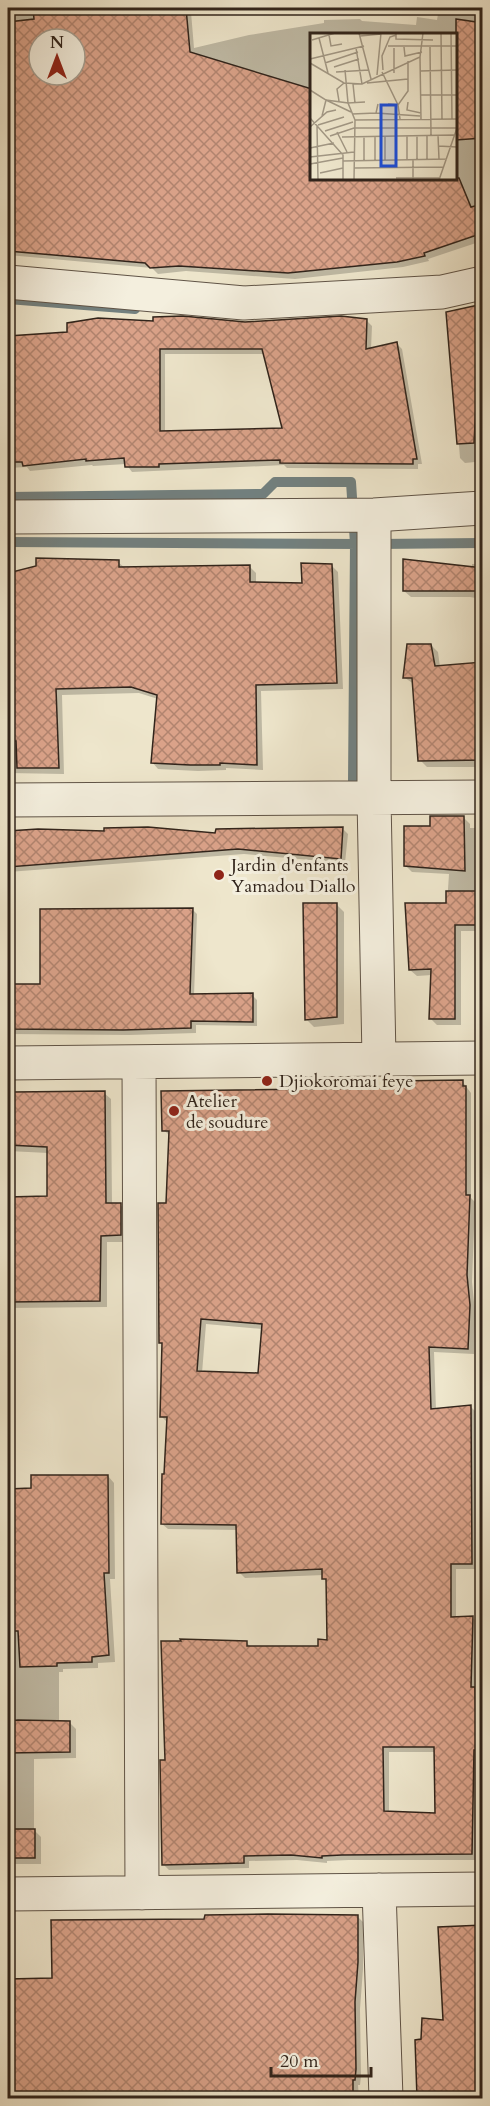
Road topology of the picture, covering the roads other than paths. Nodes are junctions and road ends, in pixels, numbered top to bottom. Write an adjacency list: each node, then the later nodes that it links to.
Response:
1 (8, 282): 2 (street)
2 (483, 283)
3 (483, 508): 4 (street)
4 (374, 515): 5 (street); 7 (street)
5 (8, 517)
6 (483, 797): 7 (street)
7 (374, 798): 8 (street); 10 (street)
8 (8, 800)
9 (483, 1058): 10 (street)
10 (379, 1059): 11 (street)
11 (139, 1062): 12 (street); 15 (street)
12 (8, 1063)
13 (483, 1889): 14 (street)
14 (379, 1890): 15 (street); 17 (street)
15 (142, 1893): 16 (street)
16 (8, 1894)
17 (386, 2098)

